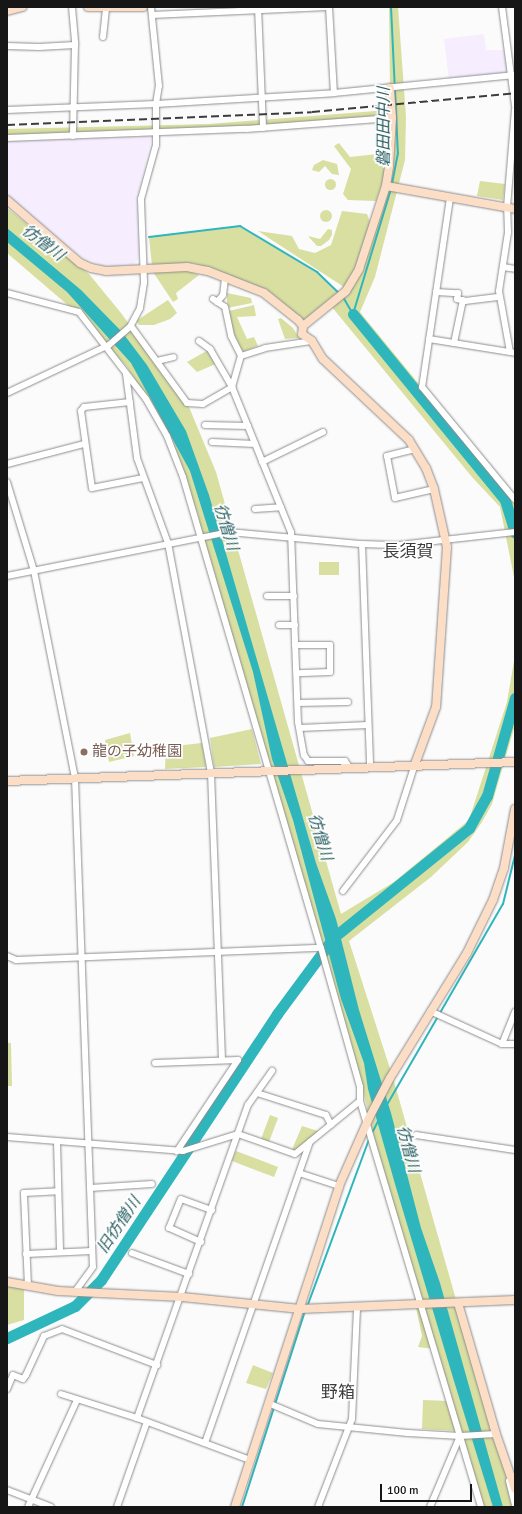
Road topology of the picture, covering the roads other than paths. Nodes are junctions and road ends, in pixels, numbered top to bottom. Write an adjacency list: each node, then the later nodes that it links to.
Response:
1 (8, 7): 11 (street)
2 (22, 7): 11 (street)
3 (72, 7): 14 (street)
4 (88, 7): 9 (street)
5 (143, 7): 9 (street)
6 (151, 7): 12 (street)
7 (329, 7): 10 (street); 18 (street)
8 (502, 7): 16 (street)
9 (109, 8): 13 (street)
10 (258, 9): 12 (street); 19 (street)
11 (7, 12)
12 (152, 16): 20 (street)
13 (103, 37)
14 (75, 45): 15 (street); 22 (street)
15 (7, 46)
16 (513, 75): 17 (street); 21 (street)
17 (390, 88): 18 (street); 25 (street)
18 (334, 92): 19 (street)
19 (263, 97): 20 (street); 26 (street)
20 (156, 104): 22 (street); 27 (street)
21 (515, 106)
22 (73, 107): 24 (street); 28 (street)
23 (515, 109): 33 (street)
24 (7, 110)
25 (392, 118): 26 (street); 30 (street)
26 (263, 128): 27 (street)
27 (156, 134): 28 (street); 35 (street)
28 (74, 136): 29 (street)
29 (7, 138)
30 (386, 186): 31 (street); 42 (street)
31 (450, 198): 33 (street); 38 (street)
32 (7, 200): 35 (street)
33 (511, 208): 34 (street)
34 (503, 267): 36 (street); 40 (street)
35 (143, 268): 37 (street); 43 (street)
36 (515, 269)
37 (225, 278): 42 (street); 50 (street)
38 (436, 292): 41 (street); 44 (street)
39 (7, 293): 48 (street)
40 (500, 297): 41 (street); 49 (street)
41 (463, 300): 47 (street)
42 (303, 326): 46 (street)
43 (131, 327): 48 (street); 52 (street)
44 (429, 339): 47 (street); 69 (street)
45 (199, 341): 54 (street)
46 (312, 341): 50 (street); 63 (street)
47 (454, 343): 49 (street)
48 (108, 345): 53 (street); 55 (street)
49 (513, 353)
50 (241, 356): 54 (street)
51 (174, 357): 52 (street)
52 (157, 361): 54 (street)
53 (126, 370): 56 (street); 73 (street)
54 (232, 387): 58 (street)
55 (8, 391)
56 (130, 402): 61 (street); 66 (street)
57 (205, 425): 58 (street)
58 (248, 426): 62 (street)
59 (323, 432): 64 (street)
60 (212, 442): 62 (street)
61 (84, 444): 65 (street); 66 (street)
62 (255, 444): 64 (street)
63 (415, 449): 68 (street); 68 (street)
64 (262, 462): 70 (street)
65 (7, 464)
66 (143, 478): 76 (street)
67 (7, 482): 78 (street)
68 (434, 489): 75 (street)
69 (515, 500)
70 (281, 507): 71 (street); 74 (street)
71 (255, 509)
72 (515, 532): 75 (street)
73 (202, 538): 74 (street); 76 (street); 94 (street)
74 (291, 538): 77 (street); 81 (street)
75 (447, 540): 77 (street); 91 (street)
76 (168, 543): 78 (street); 95 (street)
77 (362, 544): 88 (street)
78 (34, 571): 79 (street); 96 (street)
79 (7, 576)
80 (267, 596): 81 (street)
81 (294, 596): 83 (street)
82 (279, 625): 83 (street)
83 (295, 625): 84 (street)
84 (296, 645): 85 (street); 85 (street)
85 (297, 673): 87 (street)
86 (348, 702): 87 (street)
87 (298, 703): 89 (street)
88 (368, 724): 89 (street); 92 (street)
89 (300, 728): 93 (street)
90 (515, 762): 91 (street)
91 (415, 764): 92 (street); 100 (street)
92 (370, 766): 93 (street)
93 (349, 767): 94 (street)
94 (271, 771): 95 (street); 101 (street)
95 (212, 773): 96 (street); 102 (street)
96 (75, 778): 97 (street); 104 (street)
97 (7, 781)
98 (515, 808): 99 (street)
99 (513, 833): 105 (street)
100 (343, 891)
101 (321, 948): 102 (street); 113 (street)
102 (218, 952): 104 (street); 109 (street)
103 (7, 956): 104 (street)
104 (82, 957): 121 (street)
105 (430, 1011): 107 (street); 114 (street)
106 (515, 1011): 107 (street)
107 (502, 1044): 108 (street)
108 (515, 1044)
109 (222, 1060): 110 (street); 123 (street)
110 (155, 1063)
111 (272, 1071): 112 (street)
112 (257, 1092): 115 (street); 116 (street)
113 (360, 1101): 114 (street); 115 (street)
114 (368, 1120): 126 (street); 143 (street)
115 (331, 1125): 120 (street)
116 (238, 1134): 120 (street); 123 (street); 129 (street)
117 (416, 1135): 122 (street)
118 (7, 1137): 119 (street)
119 (57, 1142): 121 (street); 128 (street)
120 (310, 1142): 124 (street)
121 (88, 1144): 123 (street); 127 (street)
122 (515, 1150)
123 (177, 1151)
124 (299, 1174): 126 (street); 142 (street)
125 (152, 1184): 127 (street)
126 (339, 1186): 145 (street)
127 (90, 1188): 131 (street)
128 (58, 1191): 132 (street); 134 (street)
129 (212, 1210): 130 (street); 130 (street)
130 (200, 1242): 135 (street)
131 (92, 1251): 132 (street); 138 (street)
132 (60, 1252): 134 (street)
133 (132, 1253): 135 (street)
134 (26, 1254): 137 (street)
135 (189, 1274): 139 (street)
136 (7, 1282): 137 (street)
137 (28, 1286): 138 (street)
138 (75, 1292): 139 (street)
139 (182, 1296): 142 (street); 146 (street)
140 (515, 1300): 141 (street)
141 (457, 1303): 143 (street); 154 (street)
142 (254, 1304): 145 (street); 156 (street)
143 (421, 1304): 144 (street); 155 (street)
144 (357, 1307): 145 (street); 153 (street)
145 (300, 1309): 150 (street)
146 (156, 1365): 147 (street); 151 (street)
147 (7, 1389)
148 (61, 1394): 149 (street)
149 (78, 1400): 151 (street); 161 (street)
150 (268, 1403): 153 (street); 157 (street)
151 (137, 1418): 152 (street)
152 (147, 1422): 156 (street); 165 (street)
153 (350, 1428): 155 (street); 167 (street)
154 (496, 1434): 155 (street); 158 (street)
155 (461, 1436): 168 (street); 169 (street)
156 (205, 1443): 157 (street)
157 (250, 1460): 166 (street)
158 (508, 1473): 159 (street); 162 (street)
159 (515, 1489)
160 (7, 1490): 161 (street)
161 (31, 1500): 163 (street); 164 (street)
162 (515, 1505)
163 (28, 1507)
164 (51, 1507)
165 (117, 1507)
166 (235, 1507)
167 (318, 1507)
168 (430, 1507)
169 (481, 1507)

